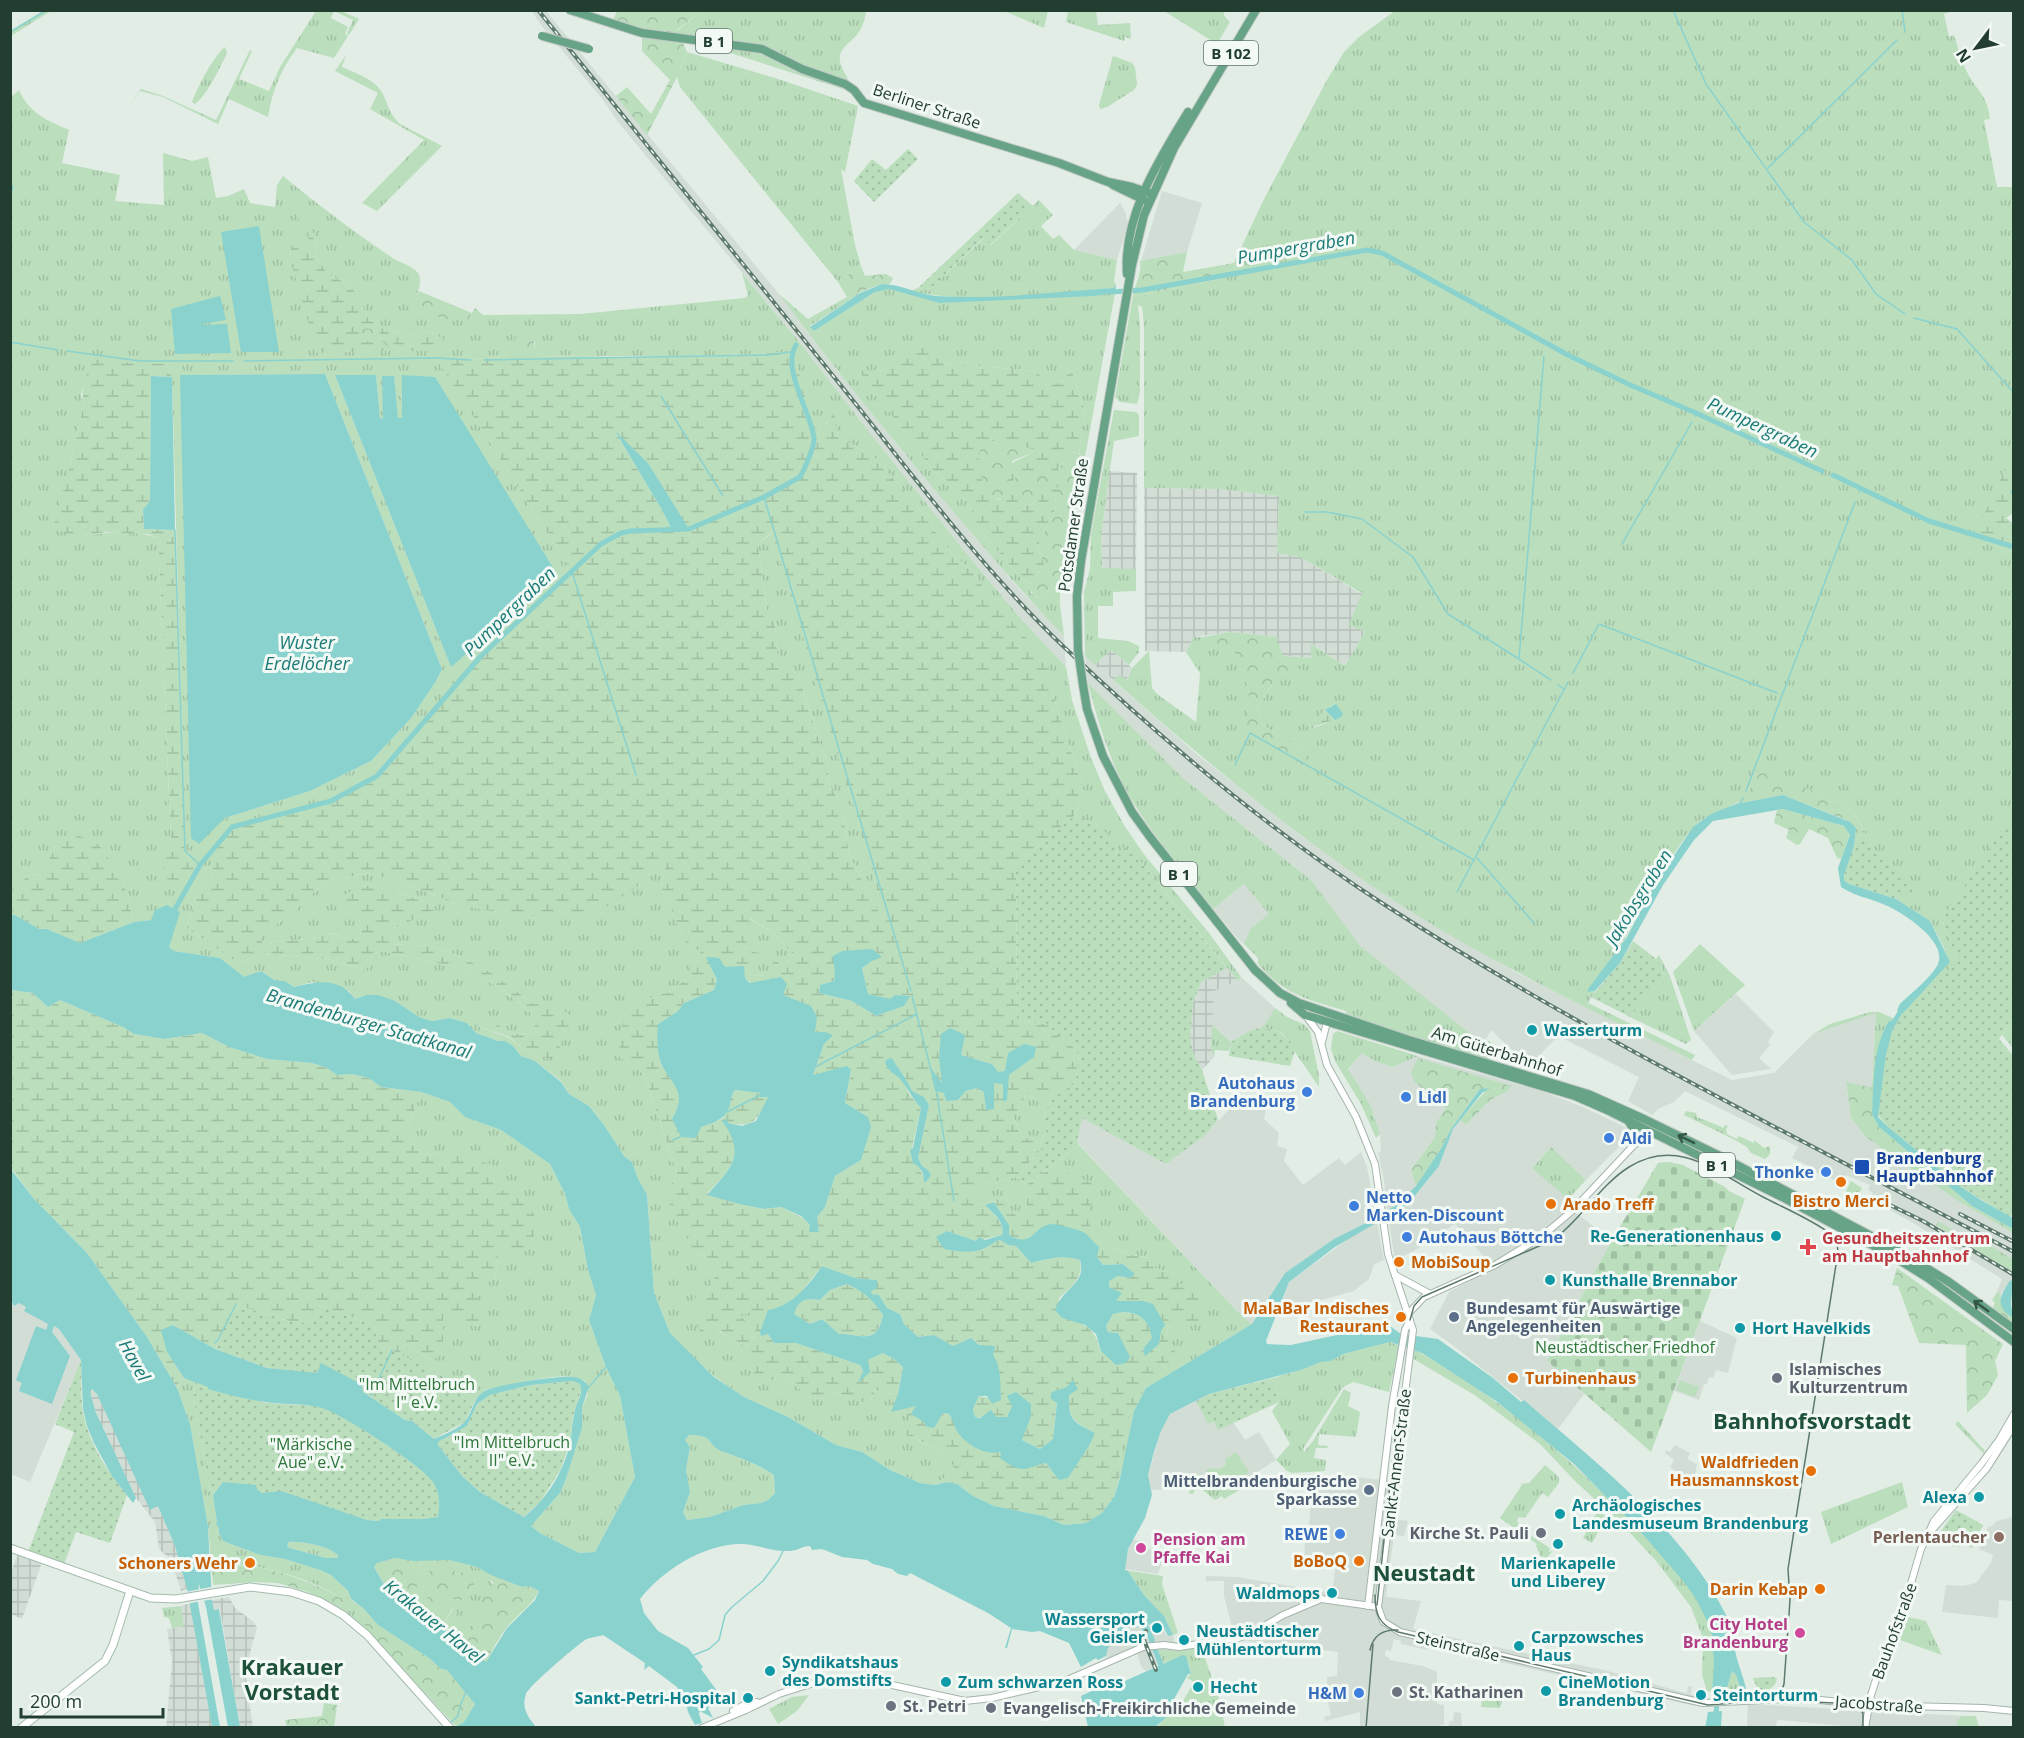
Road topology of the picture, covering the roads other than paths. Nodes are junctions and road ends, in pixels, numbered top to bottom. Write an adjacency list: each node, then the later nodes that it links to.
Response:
1 (570, 10): 6 (main road, Berliner Straße / B 1)
2 (1250, 10): 6 (main road, B 102)
3 (1256, 10): 6 (main road, B 102)
4 (542, 36): 5 (main road, bridge)
5 (589, 49)
6 (1147, 196): 7 (main road, Potsdamer Straße / B 1, bridge)
7 (1281, 994): 8 (main road, Potsdamer Straße / B 1); 9 (main road, Potsdamer Straße / B 1)
8 (1305, 1015): 9 (main road, Potsdamer Straße / B 1); 10 (street)
9 (1328, 1018): 10 (street); 11 (main road, Am Güterbahnhof / B 1)
10 (1321, 1046): 16 (street)
11 (1501, 1071): 12 (main road, Am Güterbahnhof / B 1); 13 (main road, Am Güterbahnhof / B 1)
12 (1623, 1118): 13 (main road, Am Güterbahnhof / B 1); 14 (main road)
13 (1651, 1127): 14 (street); 15 (main road, B 1)
14 (1636, 1143): 19 (street)
15 (1893, 1252): 17 (main road, B 1); 18 (main road, B 1)
16 (1395, 1275): 19 (street); 20 (street)
17 (1949, 1282): 18 (main road); 21 (main road, B 1, one-way to 17)
18 (1943, 1290): 22 (main road, B 1)
19 (1430, 1294): 20 (street)
20 (1409, 1317): 23 (street, Sankt-Annen-Straße)
21 (2013, 1329)
22 (2013, 1342)
23 (1406, 1351): 29 (street, Sankt-Annen-Straße); 30 (street, Sankt-Annen-Straße)
24 (2013, 1414): 26 (street, Bauhofstraße)
25 (2013, 1425): 26 (street, Bauhofstraße)
26 (1928, 1535): 32 (street, Bauhofstraße)
27 (10, 1548): 28 (main road)
28 (130, 1591): 34 (main road); 36 (main road)
29 (1368, 1606): 30 (street); 35 (street)
30 (1378, 1607): 31 (street, Steinstraße)
31 (1710, 1703): 32 (street, Jacobstraße)
32 (1869, 1706): 33 (street, Jacobstraße); 37 (street, Bauhofstraße)
33 (2013, 1711)
34 (448, 1726)
35 (704, 1726)
36 (21, 1728)
37 (1865, 1728)

